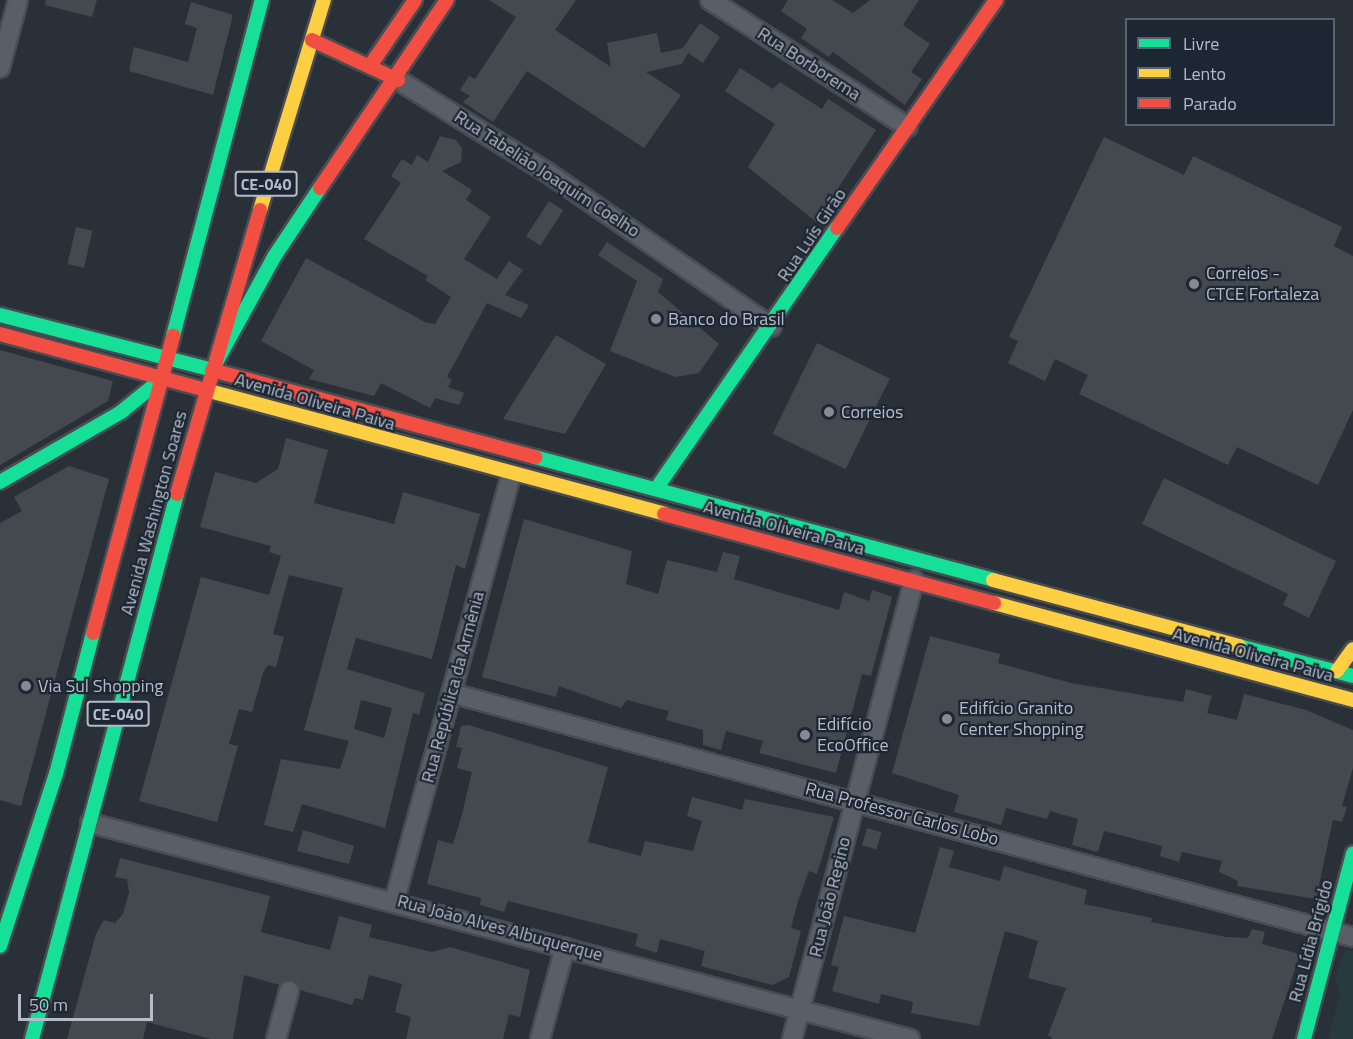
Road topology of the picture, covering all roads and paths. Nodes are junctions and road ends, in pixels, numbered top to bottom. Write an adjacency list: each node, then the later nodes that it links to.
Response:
1 (18, 0): 10 (street)
2 (260, 0): 16 (main road, Avenida Washington Soares / CE-040)
3 (324, 0): 8 (main road, Avenida Washington Soares / CE-040)
4 (415, 0): 9 (main road)
5 (447, 0): 11 (main road)
6 (710, 0): 12 (street, Rua Borborema)
7 (996, 0): 12 (main road, Rua Luís Girão)
8 (312, 40): 9 (main road, Rua Tabelião Joaquim Coelho); 17 (main road, Avenida Washington Soares / CE-040)
9 (370, 66): 11 (main road, Rua Tabelião Joaquim Coelho)
10 (0, 68)
11 (398, 80): 14 (street, Rua Tabelião Joaquim Coelho); 17 (main road)
12 (908, 127): 14 (main road, Rua Luís Girão)
13 (0, 315): 16 (main road, Avenida Oliveira Paiva)
14 (772, 327): 22 (main road, Rua Luís Girão)
15 (0, 334): 18 (main road, Avenida Oliveira Paiva)
16 (168, 358): 17 (main road, Avenida Oliveira Paiva); 18 (main road, Avenida Washington Soares / CE-040)
17 (212, 370): 19 (main road, Avenida Washington Soares / CE-040); 22 (main road, Avenida Oliveira Paiva)
18 (163, 378): 19 (main road, Avenida Oliveira Paiva); 21 (main road); 35 (main road, Avenida Washington Soares / CE-040)
19 (206, 390): 20 (main road, Avenida Oliveira Paiva); 30 (main road, Avenida Washington Soares / CE-040)
20 (511, 476): 23 (main road, Avenida Oliveira Paiva); 27 (street, Rua República da Armênia)
21 (0, 482)
22 (656, 489): 25 (main road, Avenida Oliveira Paiva)
23 (914, 580): 28 (main road, Avenida Oliveira Paiva); 29 (street, Rua João Regino)
24 (1353, 649): 25 (main road)
25 (1337, 671): 26 (main road, Avenida Oliveira Paiva)
26 (1353, 676)
27 (451, 693): 29 (street, Rua Professor Carlos Lobo); 32 (street, Rua República da Armênia)
28 (1353, 700)
29 (854, 800): 33 (street, Rua Professor Carlos Lobo); 38 (street, Rua João Regino)
30 (90, 823): 32 (street, Rua João Alves Albuquerque); 39 (main road, Avenida Washington Soares / CE-040)
31 (1353, 853): 33 (main road, Rua Lídia Brígido)
32 (395, 899): 36 (street, Rua João Alves Albuquerque)
33 (1332, 931): 34 (street, Rua Professor Carlos Lobo); 44 (main road, Rua Lídia Brígido)
34 (1353, 937)
35 (0, 946)
36 (566, 947): 38 (street, Rua João Alves Albuquerque); 41 (street)
37 (289, 991): 40 (street)
38 (801, 1008): 42 (street, Rua João Regino); 43 (street, Rua João Alves Albuquerque)
39 (32, 1039)
40 (276, 1039)
41 (540, 1039)
42 (792, 1039)
43 (910, 1039)
44 (1304, 1039)

